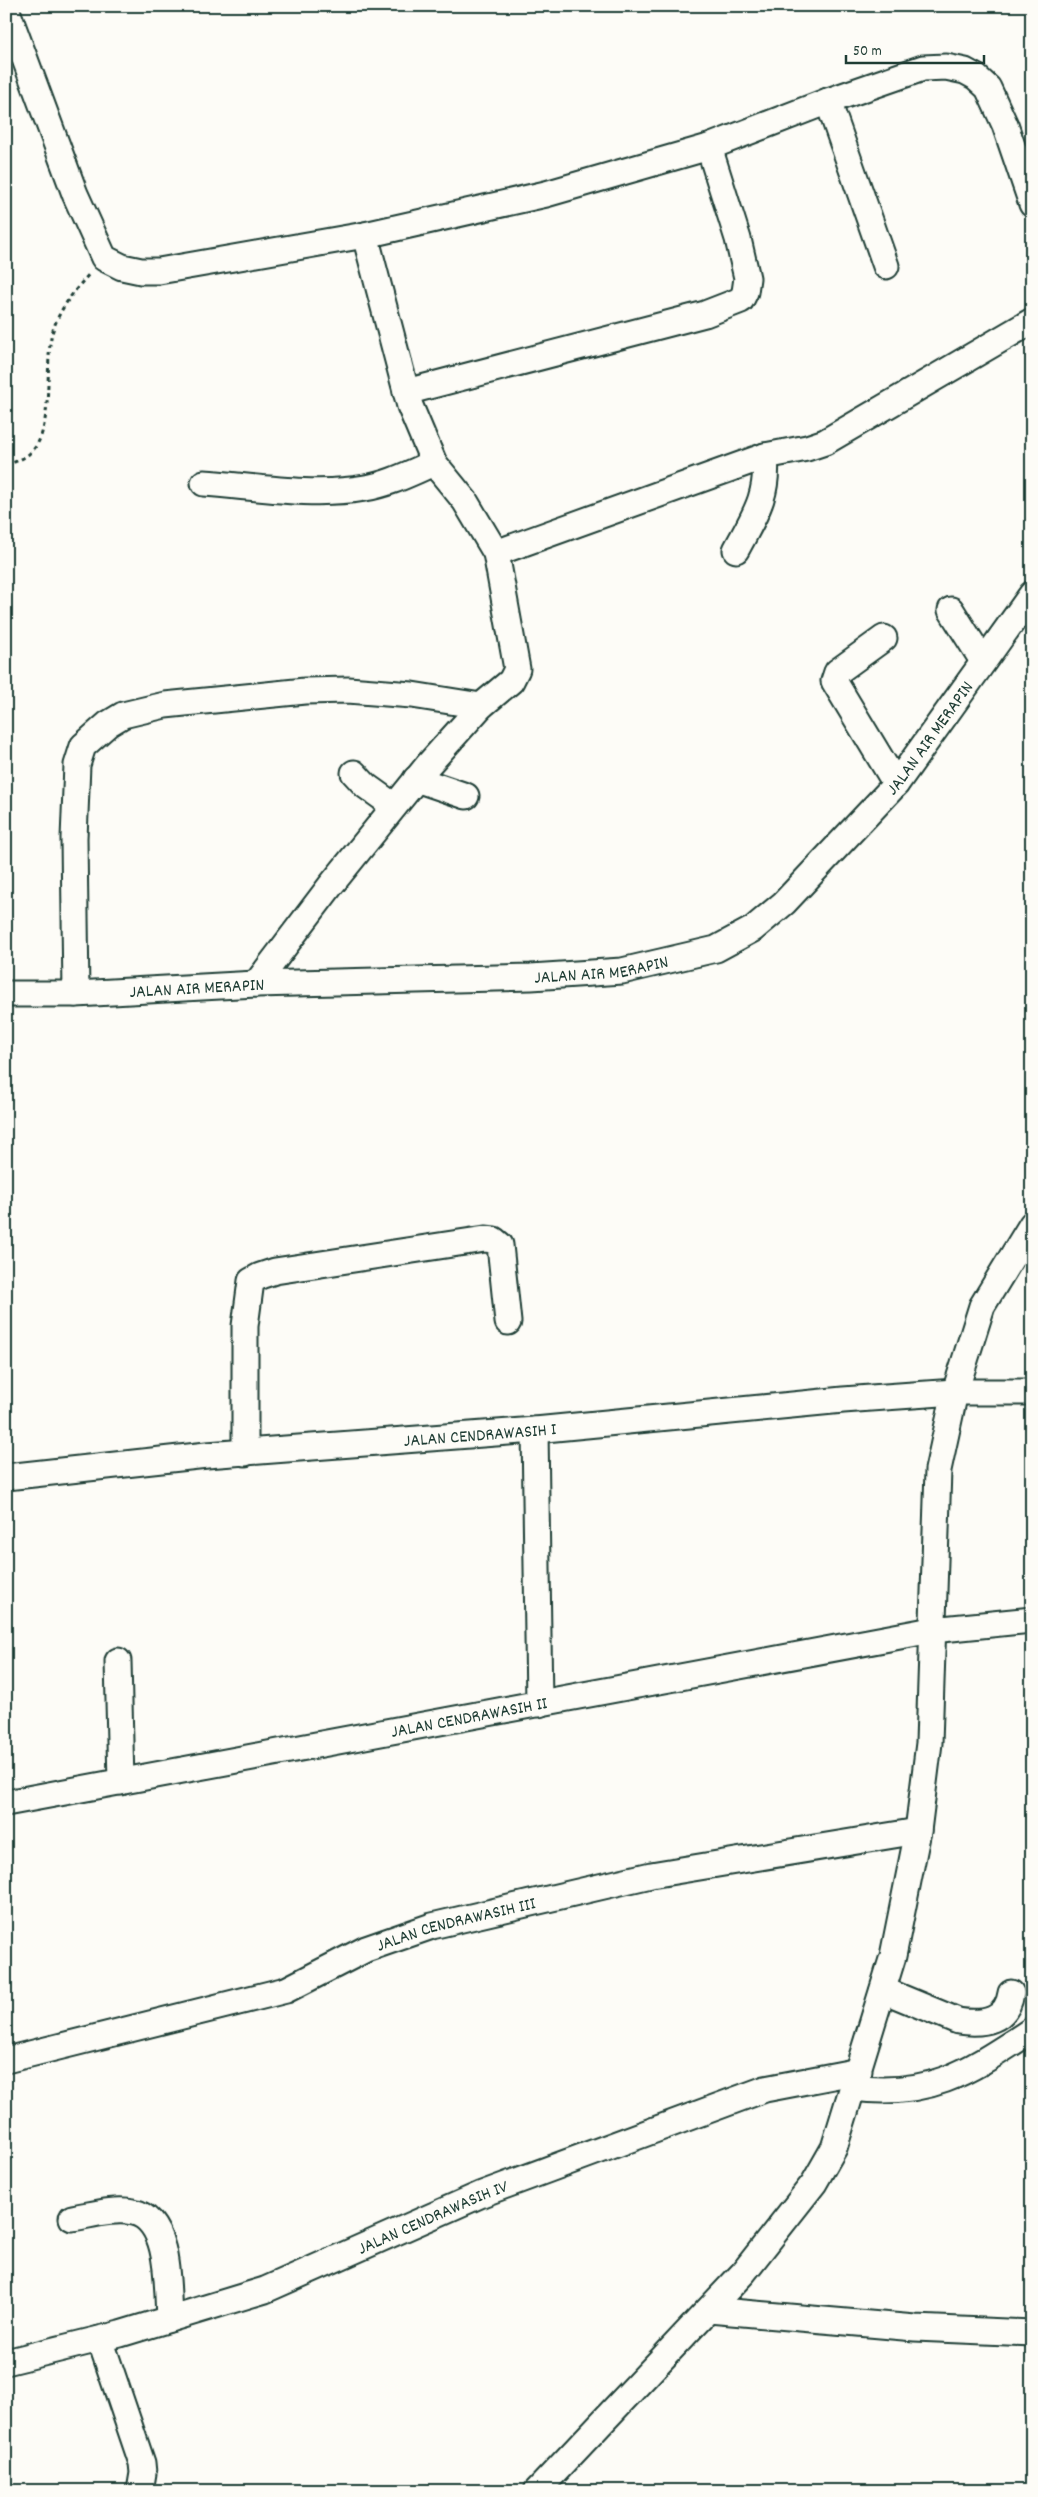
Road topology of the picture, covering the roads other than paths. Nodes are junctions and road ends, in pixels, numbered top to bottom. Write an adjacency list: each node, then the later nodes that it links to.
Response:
1 (6, 8): 5 (street)
2 (828, 101): 3 (street); 4 (street); 6 (street)
3 (709, 147): 5 (street); 8 (street)
4 (1032, 204)
5 (365, 235): 8 (street)
6 (886, 266)
7 (1032, 321): 9 (street)
8 (406, 392): 10 (street)
9 (765, 456): 12 (street); 13 (street)
10 (434, 462): 11 (street); 13 (street)
11 (204, 483)
12 (736, 550)
13 (496, 553): 18 (street)
14 (1032, 594): 17 (street, JALAN AIR MERAPIN)
15 (950, 610): 17 (street)
16 (884, 638): 21 (street)
17 (983, 661): 21 (street, JALAN AIR MERAPIN)
18 (480, 706): 20 (street); 26 (street)
19 (354, 773): 23 (street)
20 (416, 778): 22 (street); 23 (street)
21 (896, 784): 24 (street, JALAN AIR MERAPIN)
22 (466, 796)
23 (394, 806): 24 (street)
24 (256, 984): 26 (street, JALAN AIR MERAPIN)
25 (6, 994): 26 (street, JALAN AIR MERAPIN)
26 (76, 994)
27 (1032, 1224): 29 (street)
28 (508, 1322): 32 (street)
29 (955, 1392): 30 (street, JALAN CENDRAWASIH I); 31 (street, JALAN CENDRAWASIH I); 35 (street)
30 (1032, 1392)
31 (535, 1430): 32 (street, JALAN CENDRAWASIH I); 37 (street)
32 (246, 1453): 33 (street, JALAN CENDRAWASIH I)
33 (6, 1477)
34 (1032, 1620): 35 (street, JALAN CENDRAWASIH II)
35 (932, 1630): 37 (street, JALAN CENDRAWASIH II); 40 (street)
36 (118, 1661): 38 (street)
37 (539, 1704): 38 (street, JALAN CENDRAWASIH II)
38 (122, 1782): 39 (street, JALAN CENDRAWASIH II)
39 (6, 1803)
40 (918, 1831): 41 (street); 44 (street, JALAN CENDRAWASIH III)
41 (883, 1990): 42 (street); 45 (street)
42 (1011, 1993)
43 (1032, 2030): 45 (street, JALAN CENDRAWASIH IV)
44 (6, 2060)
45 (856, 2080): 47 (street); 48 (street, JALAN CENDRAWASIH IV)
46 (72, 2218): 48 (street)
47 (708, 2310): 49 (street); 53 (street)
48 (169, 2320): 50 (street, JALAN CENDRAWASIH IV)
49 (1032, 2333)
50 (100, 2339): 51 (street, JALAN CENDRAWASIH IV); 52 (street)
51 (6, 2362)
52 (140, 2491)
53 (537, 2491)

